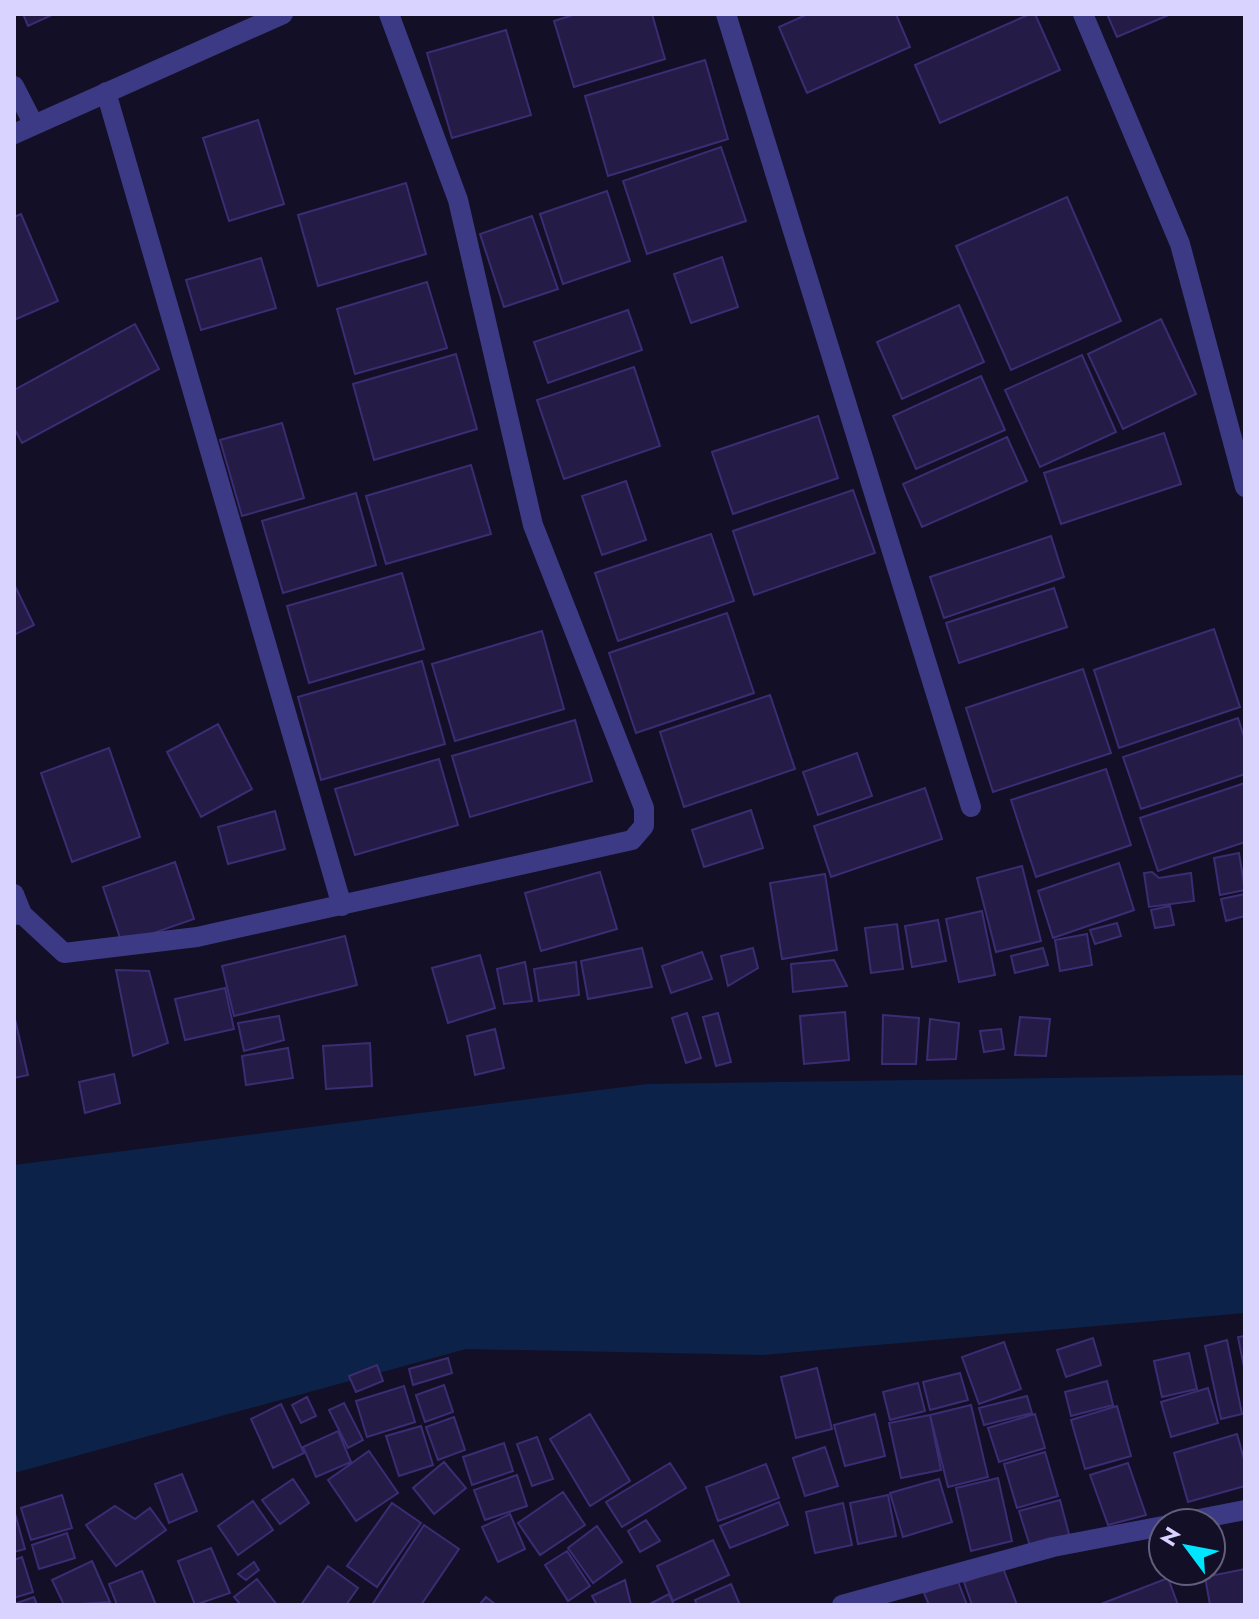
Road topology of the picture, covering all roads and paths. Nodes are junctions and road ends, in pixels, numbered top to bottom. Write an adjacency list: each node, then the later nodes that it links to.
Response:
1 (283, 14): 6 (street)
2 (389, 14): 12 (street)
3 (726, 14): 10 (street)
4 (1083, 14): 9 (street)
5 (14, 86): 7 (street)
6 (106, 92): 7 (street); 12 (street)
7 (34, 125): 8 (street)
8 (14, 134)
9 (1245, 487)
10 (971, 807)
11 (14, 894): 13 (street)
12 (342, 906): 13 (street)
13 (18, 915)
14 (1147, 1529): 15 (street)
15 (842, 1605)

